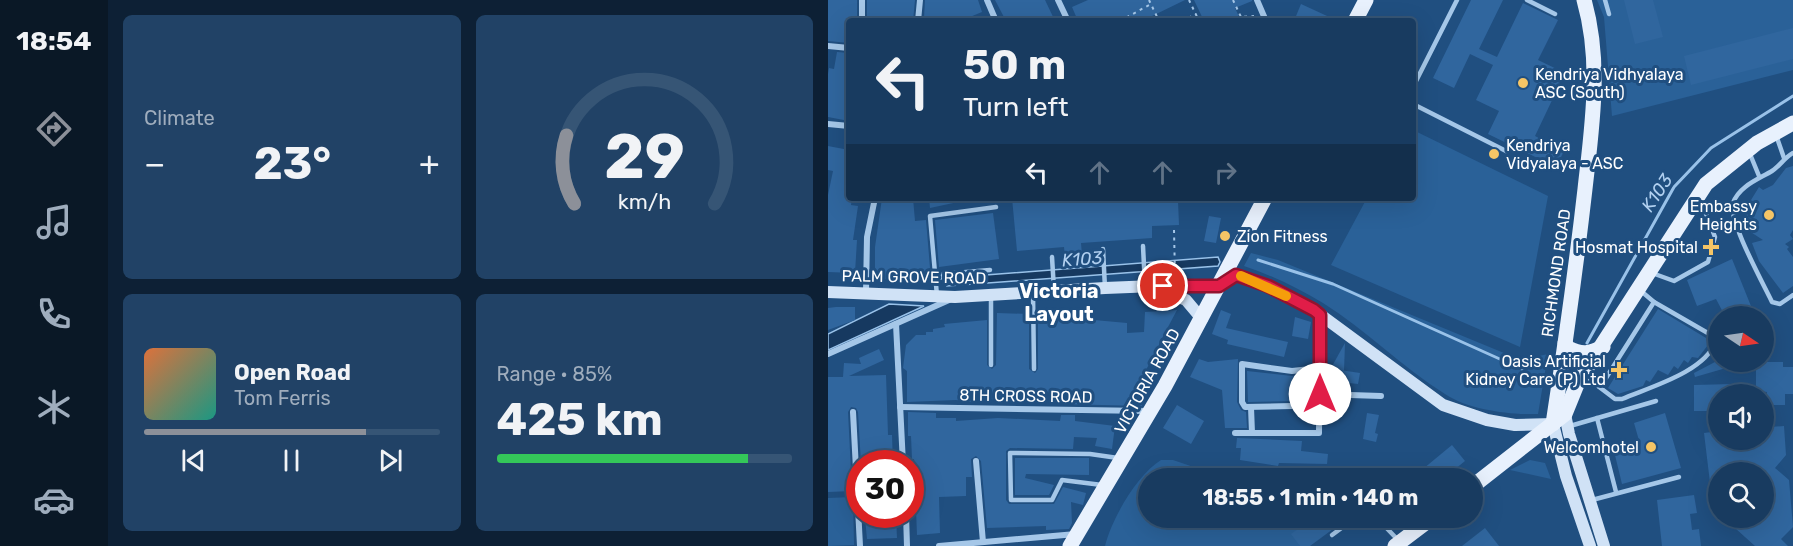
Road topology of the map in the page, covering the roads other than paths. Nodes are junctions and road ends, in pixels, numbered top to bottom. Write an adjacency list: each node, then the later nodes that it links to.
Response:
1 (862, 0): 13 (street)
2 (920, 0): 14 (street)
3 (987, 0): 15 (street)
4 (1058, 0): 16 (street)
5 (1257, 0): 17 (street)
6 (1366, 0): 18 (main road)
7 (1457, 0): 21 (lane)
8 (1527, 0): 11 (lane)
9 (1584, 0): 57 (main road, RICHMOND ROAD)
10 (1605, 0): 12 (lane)
11 (1555, 14)
12 (1609, 14)
13 (862, 18)
14 (918, 18)
15 (995, 18)
16 (1067, 18)
17 (1264, 18)
18 (1357, 18)
19 (828, 46): 20 (street)
20 (846, 48)
21 (1416, 81)
22 (1416, 106): 28 (lane)
23 (1793, 123): 26 (main road)
24 (828, 124): 25 (street)
25 (846, 126)
26 (1775, 133): 27 (main road); 30 (lane)
27 (1748, 150): 31 (lane); 32 (main road)
28 (1506, 151)
29 (1793, 153): 30 (lane)
30 (1784, 159): 31 (lane)
31 (1759, 176): 51 (lane)
32 (1698, 196): 40 (main road); 40 (lane)
33 (874, 201): 49 (street)
34 (1264, 201): 41 (main road, VICTORIA ROAD)
35 (996, 207): 45 (lane)
36 (1143, 246): 43 (lane)
37 (1103, 249): 42 (lane)
38 (1052, 258): 44 (lane)
39 (990, 270): 45 (lane)
40 (1650, 272): 46 (main road)
41 (1227, 277): 43 (street, PALM GROVE ROAD); 54 (street, PALM GROVE ROAD); 55 (main road, VICTORIA ROAD)
42 (1104, 282): 43 (street, PALM GROVE ROAD); 44 (street, PALM GROVE ROAD)
43 (1147, 283): 55 (street)
44 (1053, 286): 47 (street, PALM GROVE ROAD)
45 (937, 289): 49 (street, PALM GROVE ROAD); 52 (street, PALM GROVE ROAD)
46 (1638, 289): 53 (lane); 58 (main road)
47 (1033, 291): 50 (street, PALM GROVE ROAD); 62 (lane)
48 (828, 292): 49 (street, PALM GROVE ROAD)
49 (866, 292)
50 (991, 294): 52 (street, PALM GROVE ROAD); 60 (lane)
51 (1793, 295)
52 (955, 297): 56 (street)
53 (1654, 302): 64 (lane); 64 (lane)
54 (1320, 315): 61 (street); 74 (street, PALM GROVE ROAD)
55 (1202, 319): 71 (main road, VICTORIA ROAD)
56 (896, 324): 59 (street); 69 (street)
57 (1565, 342): 58 (main road); 74 (main road, RICHMOND ROAD)
58 (1603, 347): 63 (main road)
59 (828, 354)
60 (991, 365)
61 (1320, 368): 65 (street); 70 (street)
62 (1034, 369)
63 (1583, 375): 64 (lane); 74 (main road)
64 (1598, 386)
65 (1320, 394): 66 (street); 76 (street)
66 (1381, 396)
67 (1656, 401): 73 (lane)
68 (1292, 406): 70 (street)
69 (900, 407): 71 (street, 8TH CROSS ROAD); 77 (street)
70 (1251, 407): 76 (street)
71 (1151, 411): 78 (main road, VICTORIA ROAD)
72 (853, 412): 93 (street)
73 (1597, 418): 74 (lane); 83 (lane)
74 (1561, 421): 81 (main road); 84 (street, RICHMOND ROAD); 96 (street, RICHMOND ROAD)
75 (1235, 433): 76 (street)
76 (1252, 433)
77 (902, 450)
78 (1124, 459): 82 (main road, VICTORIA ROAD); 82 (lane)
79 (976, 460): 91 (street)
80 (1679, 477): 83 (lane)
81 (1483, 479)
82 (1108, 485): 90 (main road, VICTORIA ROAD)
83 (1616, 492): 84 (lane)
84 (1589, 500): 97 (street, RICHMOND ROAD)
85 (906, 528): 94 (street)
86 (1341, 528): 89 (lane)
87 (1385, 528): 92 (lane)
88 (1419, 528): 92 (main road)
89 (1332, 535)
90 (1073, 540): 91 (street)
91 (982, 542): 95 (street)
92 (1397, 544)
93 (860, 546)
94 (907, 546)
95 (939, 546)
96 (1590, 546)
97 (1604, 546)

